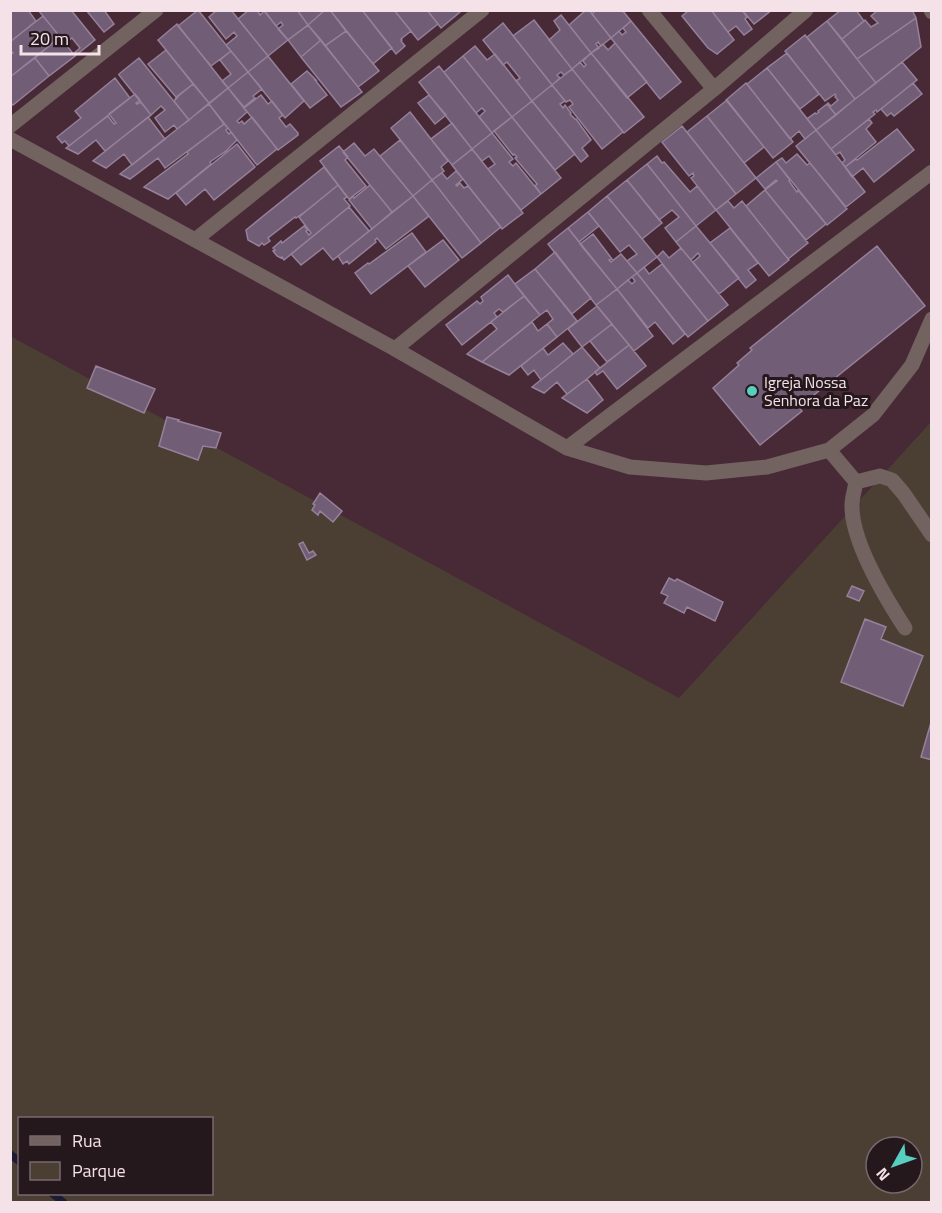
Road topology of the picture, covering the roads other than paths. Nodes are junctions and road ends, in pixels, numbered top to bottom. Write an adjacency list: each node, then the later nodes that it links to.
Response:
1 (156, 10): 6 (street)
2 (482, 10): 9 (street)
3 (649, 10): 5 (street)
4 (806, 10): 5 (street)
5 (714, 89): 11 (street)
6 (10, 126)
7 (10, 139): 9 (street)
8 (932, 172): 12 (street)
9 (195, 240): 11 (street)
10 (932, 319): 13 (street)
11 (395, 349): 12 (street)
12 (567, 448): 13 (street)
13 (830, 450): 14 (street)
14 (856, 482): 15 (street); 16 (street)
15 (932, 535)
16 (905, 628)

